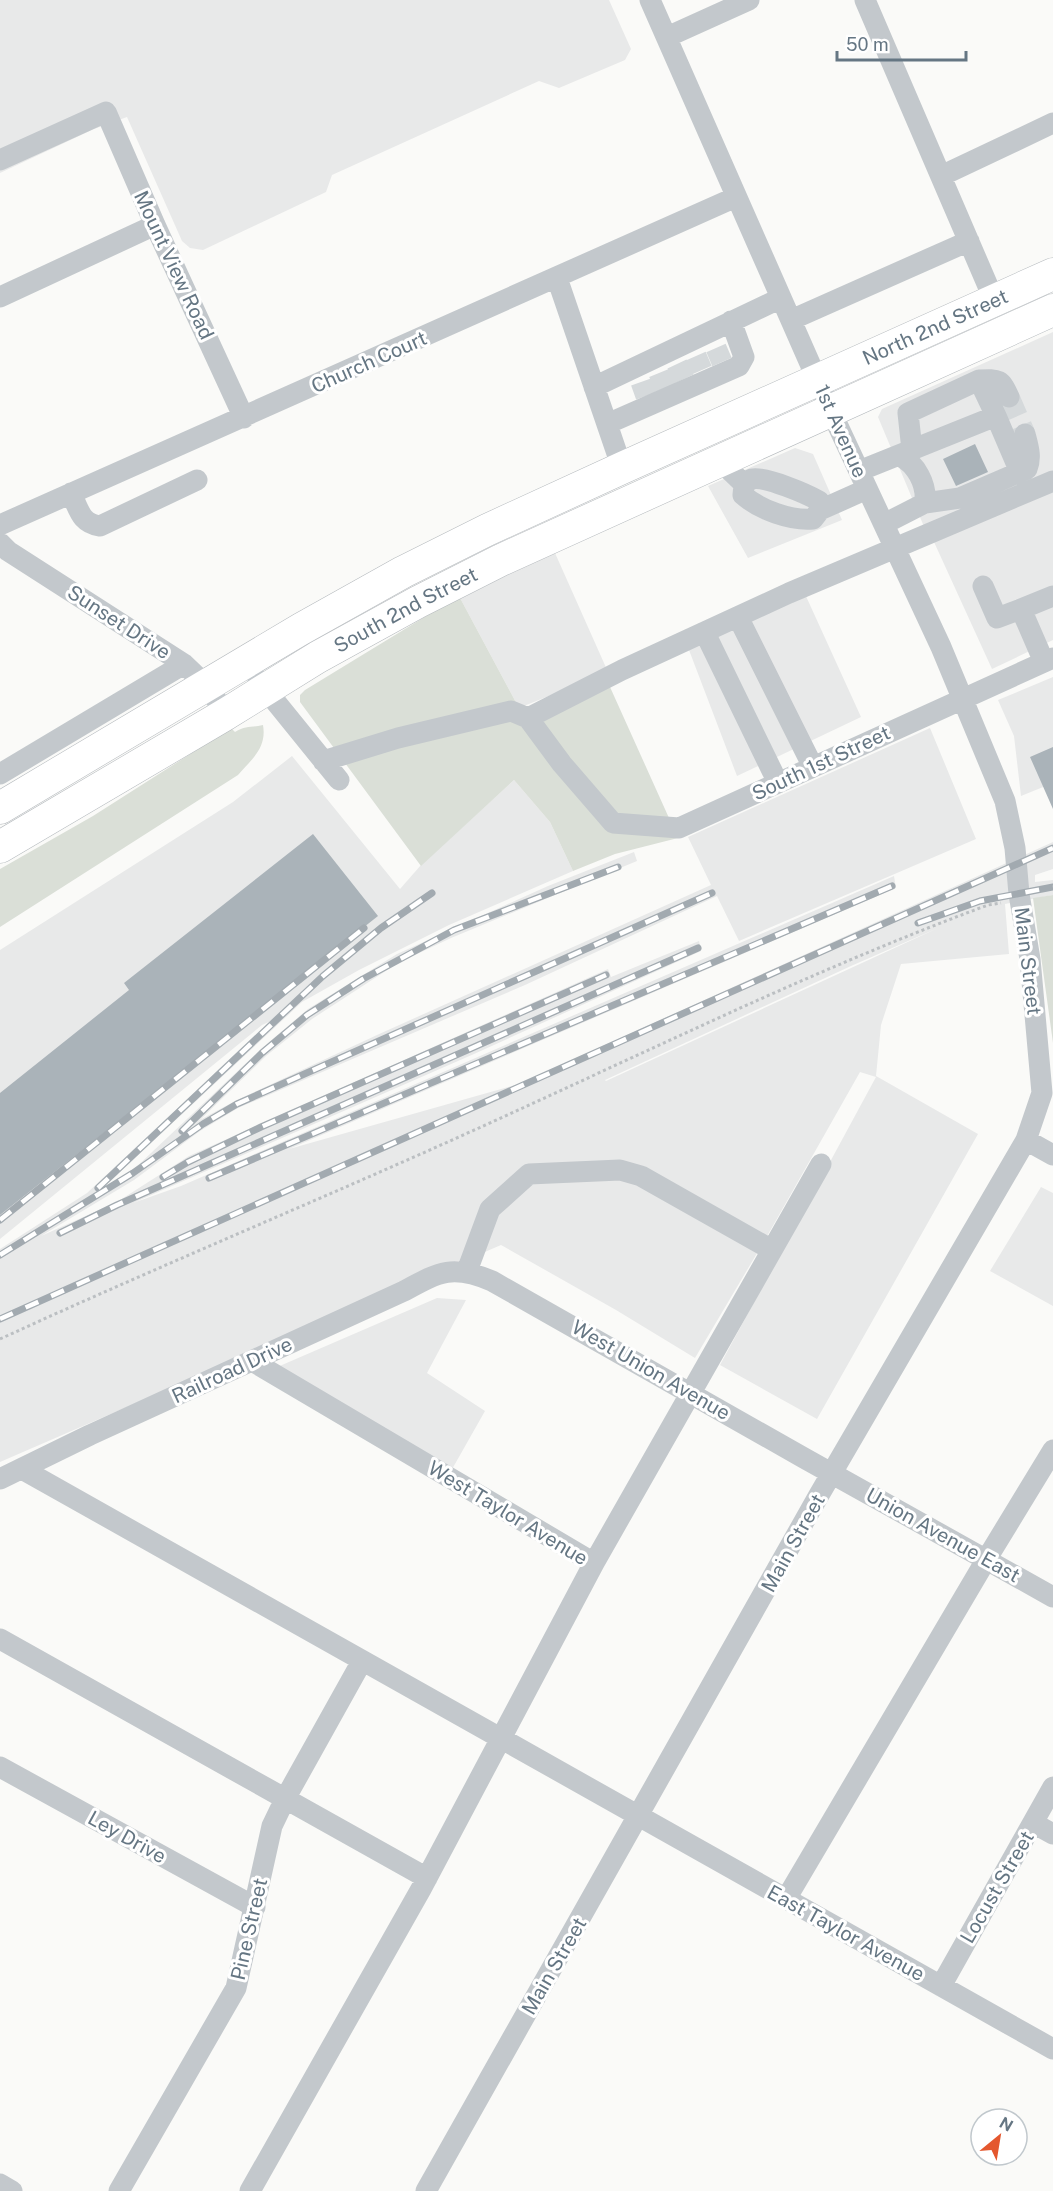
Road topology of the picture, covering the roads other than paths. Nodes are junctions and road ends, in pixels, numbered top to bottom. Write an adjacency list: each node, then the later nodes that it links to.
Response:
1 (650, 0): 4 (street, 1st Avenue)
2 (749, 0): 4 (street)
3 (864, 0): 7 (street)
4 (667, 37): 8 (street, 1st Avenue)
5 (1053, 123): 7 (street)
6 (0, 160): 9 (street, Mount View Road)
7 (941, 176): 10 (street)
8 (736, 197): 12 (street, Church Court); 14 (street, 1st Avenue)
9 (155, 225): 13 (street); 27 (street, Mount View Road)
10 (969, 241): 15 (street); 17 (street)
11 (1053, 274): 15 (highway, North 2nd Street)
12 (557, 278): 23 (street); 27 (street, Church Court)
13 (0, 297)
14 (781, 297): 17 (street, 1st Avenue); 18 (street)
15 (994, 300): 21 (highway, North 2nd Street)
16 (1053, 310): 19 (highway, North 2nd Street)
17 (791, 320): 21 (street, 1st Avenue)
18 (731, 321): 20 (street); 20 (street)
19 (950, 355): 22 (street); 25 (highway, North 2nd Street)
20 (680, 370): 23 (street); 28 (street)
21 (817, 378): 25 (street, 1st Avenue); 32 (highway, South 2nd Street)
22 (971, 384): 24 (street); 26 (street); 30 (street)
23 (594, 387): 28 (street)
24 (1009, 398)
25 (830, 409): 31 (highway, South 2nd Street); 35 (street, 1st Avenue)
26 (996, 416): 30 (street); 33 (street)
27 (244, 418): 37 (street, Church Court)
28 (607, 424): 32 (street)
29 (1025, 434): 33 (street)
30 (906, 453): 35 (street); 38 (street)
31 (719, 460): 35 (street); 52 (highway, South 2nd Street)
32 (622, 468): 49 (highway, South 2nd Street)
33 (1020, 472): 38 (street)
34 (197, 480): 37 (street)
35 (863, 480): 39 (street, 1st Avenue)
36 (1053, 481): 42 (street)
37 (71, 493): 40 (street, Church Court)
38 (925, 503): 39 (street)
39 (884, 524): 42 (street, 1st Avenue)
40 (0, 525)
41 (0, 543): 50 (street, Sunset Drive)
42 (896, 549): 46 (street); 53 (street, 1st Avenue)
43 (983, 586): 45 (street)
44 (1053, 596): 45 (street)
45 (1021, 609): 48 (street)
46 (738, 617): 47 (street); 57 (street)
47 (705, 633): 55 (street); 60 (street)
48 (1048, 660): 53 (street, South 1st Street)
49 (245, 663): 51 (highway, South 2nd Street); 52 (street)
50 (184, 664): 51 (street, Sunset Drive); 58 (street)
51 (207, 686): 54 (street, Sunset Drive); 61 (highway, South 2nd Street)
52 (265, 689): 54 (highway, South 2nd Street); 56 (street)
53 (963, 699): 57 (street, South 1st Street); 63 (street, 1st Avenue)
54 (226, 714): 62 (highway, South 2nd Street)
55 (528, 718): 56 (street); 60 (street, South 1st Street)
56 (322, 761): 59 (street)
57 (813, 767): 60 (street, South 1st Street)
58 (0, 774)
59 (339, 780)
60 (778, 783)
61 (0, 808)
62 (0, 847)
63 (1016, 866): 64 (street, Main Street)
64 (1045, 1026): 65 (street, Main Street)
65 (1047, 1079): 66 (street, Main Street)
66 (1026, 1140): 67 (street); 75 (street, Main Street)
67 (1053, 1155)
68 (821, 1164): 69 (street)
69 (772, 1250): 70 (street); 72 (street)
70 (467, 1271): 71 (street, Railroad Drive); 72 (street, West Union Avenue)
71 (252, 1361): 74 (street, Railroad Drive); 78 (street, West Taylor Avenue)
72 (692, 1393): 75 (street, West Union Avenue); 78 (street)
73 (1053, 1450): 77 (street)
74 (22, 1469): 76 (street, Railroad Drive); 81 (street)
75 (832, 1474): 77 (street, Union Avenue East); 86 (street, Main Street)
76 (0, 1479)
77 (986, 1560): 79 (street, Union Avenue East); 90 (street)
78 (594, 1563): 82 (street, West Taylor Avenue)
79 (1053, 1597)
80 (0, 1640): 85 (street)
81 (362, 1661): 82 (street); 85 (street, Pine Street)
82 (501, 1739): 86 (street); 89 (street, West Taylor Avenue)
83 (0, 1767): 91 (street, Ley Drive)
84 (1053, 1787): 87 (street, Locust Street)
85 (285, 1799): 89 (street); 91 (street, Pine Street)
86 (639, 1817): 90 (street, East Taylor Avenue); 98 (street, Main Street)
87 (1033, 1823): 88 (street); 92 (street, Locust Street)
88 (1053, 1834)
89 (427, 1878): 97 (street, West Taylor Avenue)
90 (786, 1899): 92 (street, East Taylor Avenue)
91 (255, 1907): 96 (street, Pine Street)
92 (941, 1986): 93 (street, East Taylor Avenue)
93 (1053, 2049)
94 (0, 2184): 95 (street)
95 (12, 2191)
96 (119, 2191)
97 (250, 2191)
98 (426, 2191)

